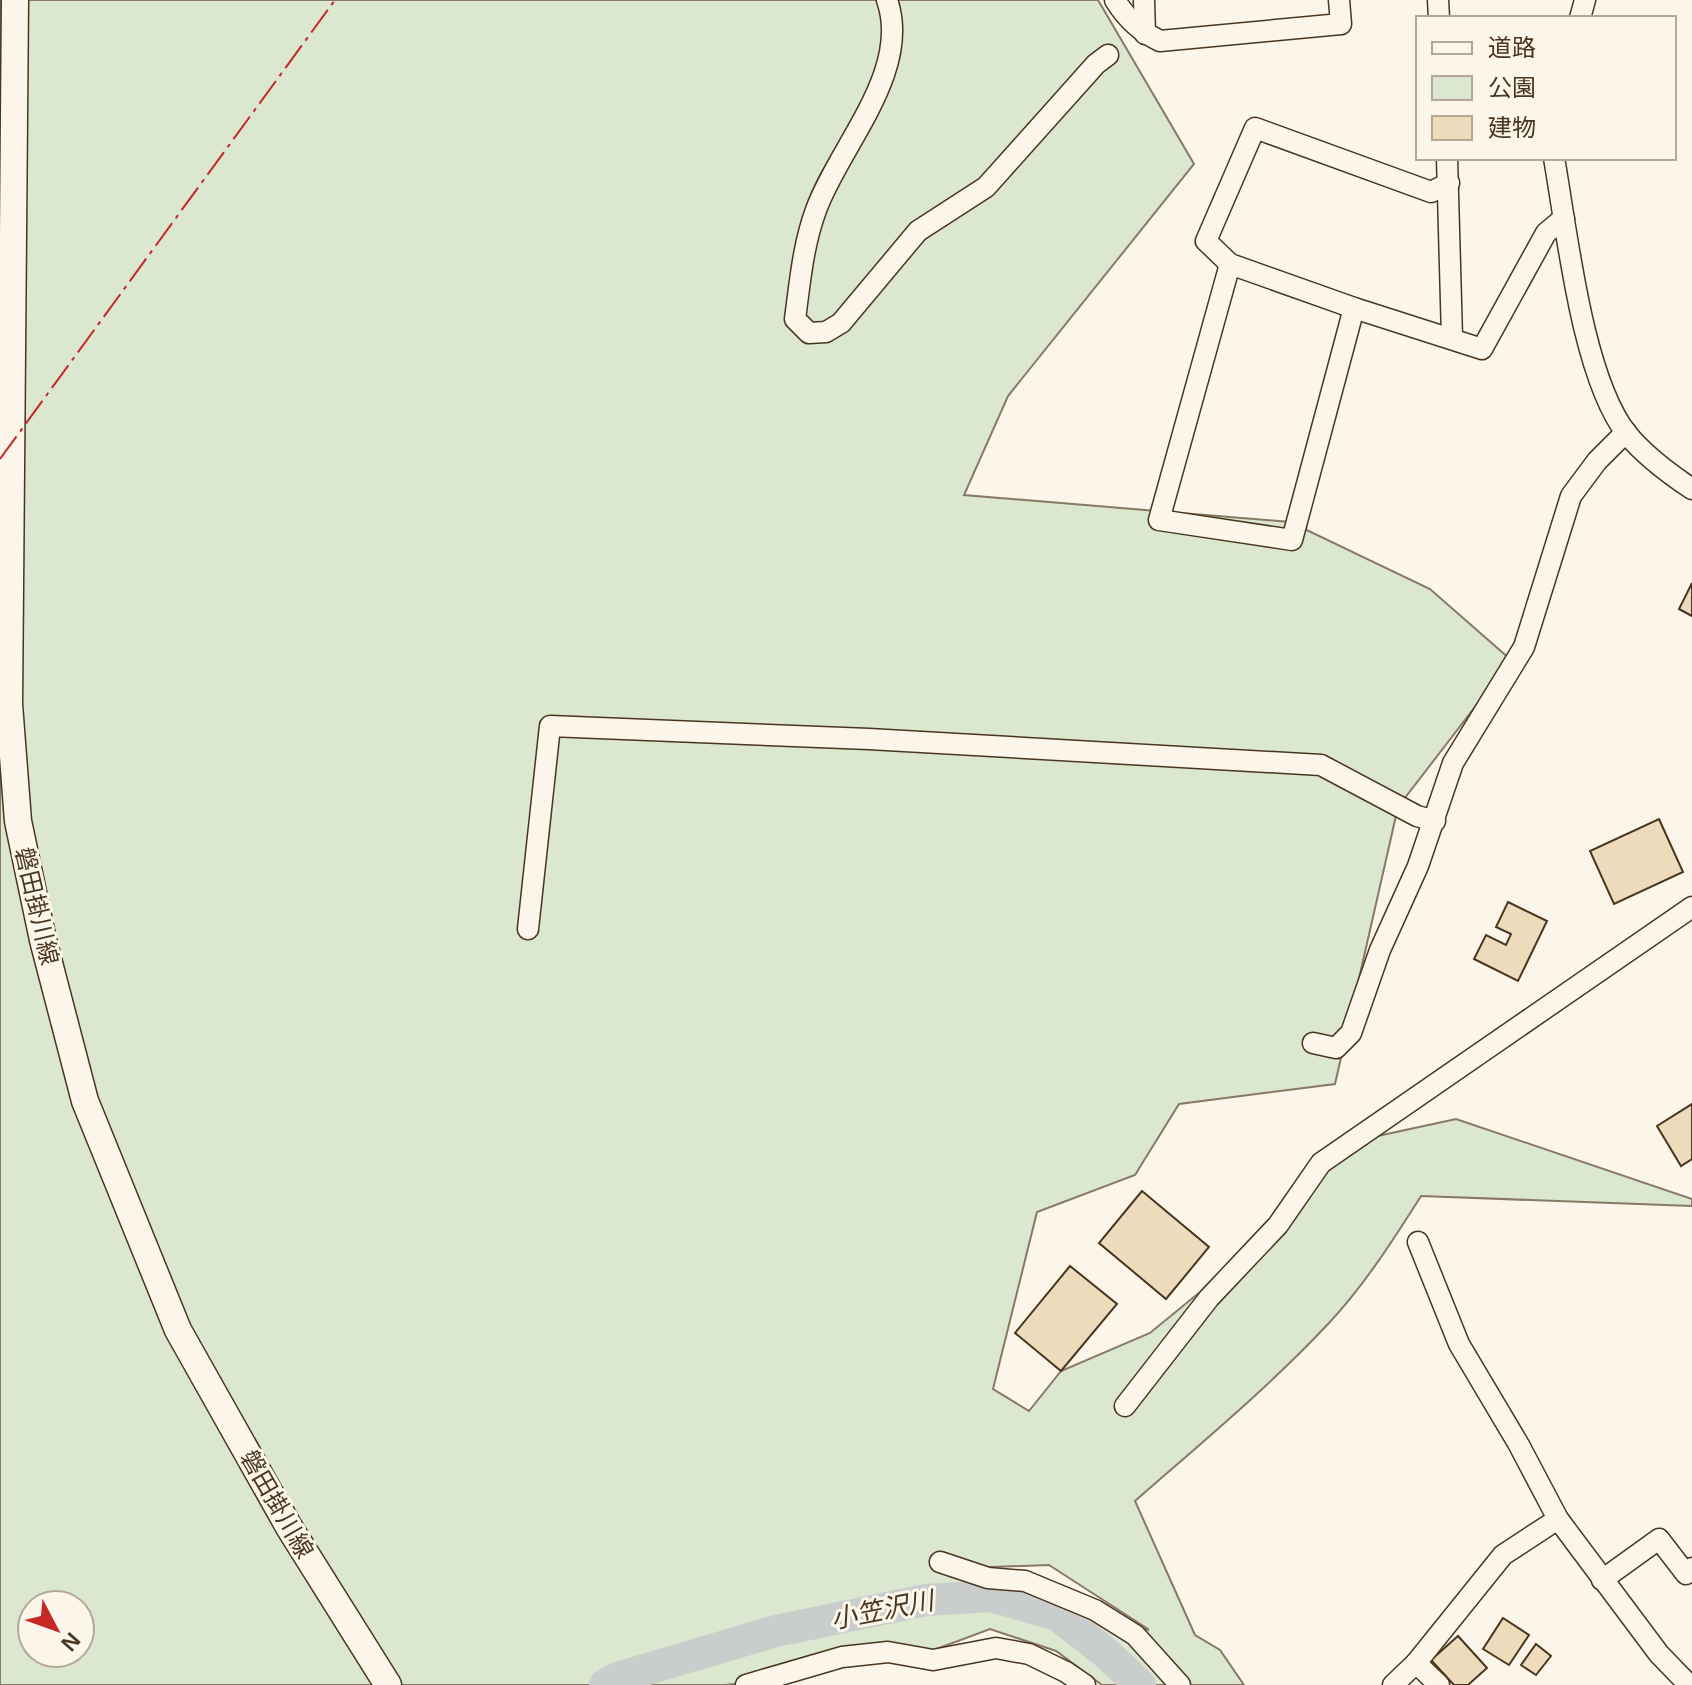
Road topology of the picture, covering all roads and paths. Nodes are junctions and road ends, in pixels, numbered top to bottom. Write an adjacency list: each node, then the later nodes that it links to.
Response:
1 (15, 0): 28 (main road, 磐田掛川線)
2 (887, 0): 7 (street)
3 (1115, 0): 6 (street)
4 (1144, 0): 6 (street)
5 (1339, 0): 6 (street)
6 (1145, 34)
7 (1108, 55)
8 (1447, 160): 10 (street)
9 (1554, 160): 11 (street)
10 (1449, 183): 12 (street); 14 (street)
11 (1564, 218): 14 (street); 15 (street)
12 (1230, 264): 13 (street); 13 (street)
13 (1354, 308): 14 (street)
14 (1452, 338)
15 (1626, 432): 16 (street); 17 (street)
16 (1692, 489)
17 (1435, 821): 19 (street); 20 (street)
18 (1692, 907): 22 (street)
19 (528, 929)
20 (1313, 1043)
21 (1418, 1242): 23 (street)
22 (1125, 1406)
23 (1558, 1519): 26 (street); 27 (street)
24 (940, 1562): 31 (street)
25 (1692, 1568): 26 (street)
26 (1602, 1580): 34 (street)
27 (1416, 1663): 32 (street); 33 (street)
28 (388, 1685)
29 (746, 1685): 30 (street)
30 (1085, 1685)
31 (1180, 1685)
32 (1393, 1685)
33 (1439, 1685)
34 (1689, 1685)

